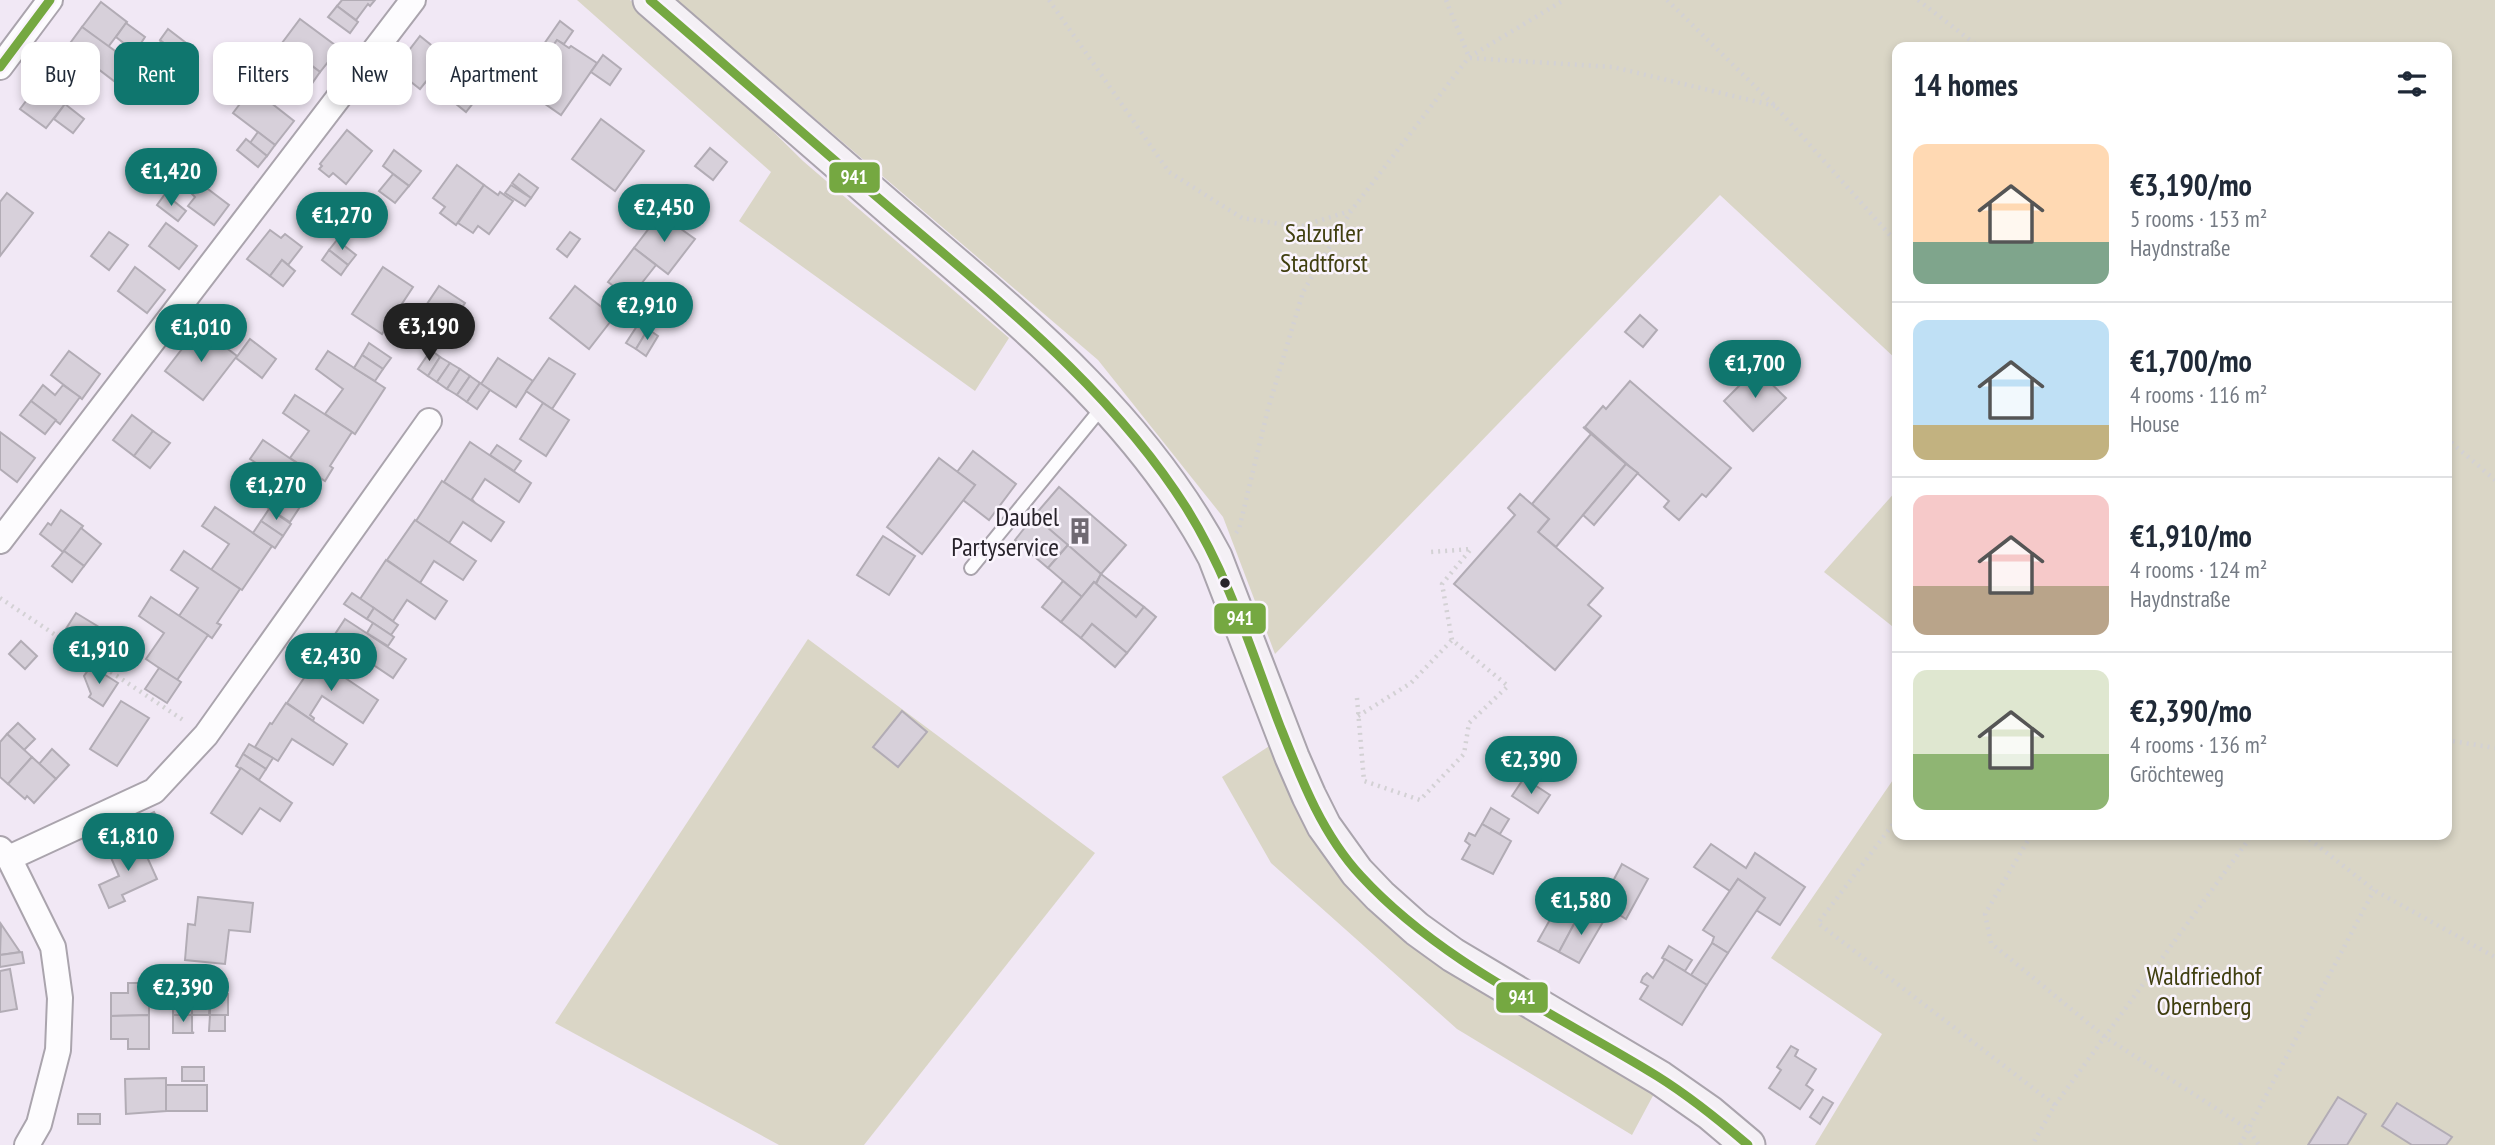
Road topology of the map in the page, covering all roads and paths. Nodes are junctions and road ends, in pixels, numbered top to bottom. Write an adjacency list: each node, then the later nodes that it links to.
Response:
1 (50, 0): 11 (street)
2 (413, 0): 19 (street)
3 (650, 0): 15 (street)
4 (1049, 0): 13 (path)
5 (1446, 0): 10 (path)
6 (1564, 0): 10 (path)
7 (1667, 0): 12 (path)
8 (1918, 0): 9 (path)
9 (1973, 42)
10 (1469, 57): 12 (path); 13 (path)
11 (0, 67)
12 (1776, 107): 14 (path)
13 (1351, 211): 21 (path)
14 (1892, 237)
15 (1105, 405): 21 (street); 22 (lane)
16 (429, 421): 27 (street)
17 (2452, 443): 18 (path)
18 (2495, 480)
19 (0, 541)
20 (1430, 552): 24 (path)
21 (1215, 557): 41 (street)
22 (971, 568)
23 (0, 598): 27 (path)
24 (1452, 640): 26 (path); 26 (path)
25 (1357, 698): 26 (path)
26 (1358, 716)
27 (206, 735): 34 (street)
28 (2452, 741): 29 (path)
29 (2495, 748)
30 (1892, 826): 38 (path)
31 (2028, 840): 37 (path)
32 (2248, 840): 37 (path)
33 (2310, 840): 35 (path)
34 (4, 853): 40 (street)
35 (2374, 890): 36 (path); 39 (path)
36 (2495, 957)
37 (2105, 1037): 38 (path); 39 (path)
38 (2055, 1105): 42 (path)
39 (2248, 1129): 43 (path); 44 (path)
40 (27, 1145)
41 (1748, 1145)
42 (2032, 1145)
43 (2240, 1145)
44 (2259, 1145)

